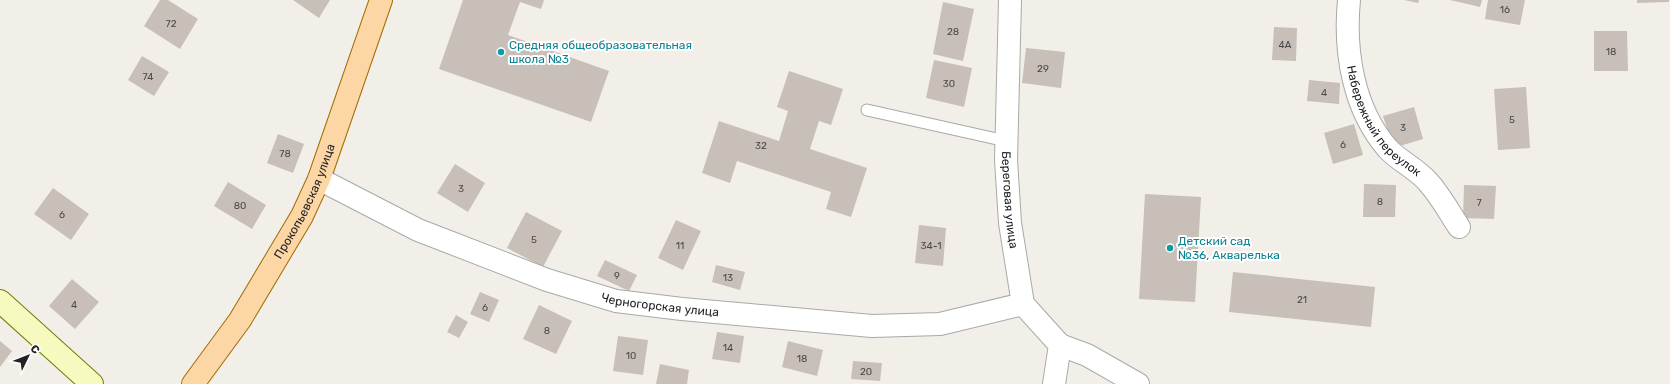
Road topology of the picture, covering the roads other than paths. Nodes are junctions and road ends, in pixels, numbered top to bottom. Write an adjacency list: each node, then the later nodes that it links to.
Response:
1 (381, 0): 6 (main road, Прокопьевская улица)
2 (1010, 0): 5 (street, Береговая улица)
3 (1349, 0): 7 (street, Набережный переулок)
4 (867, 110): 5 (lane)
5 (1006, 141): 9 (street, Береговая улица)
6 (319, 180): 9 (street, Черногорская улица); 12 (main road, Прокопьевская улица)
7 (1459, 227)
8 (0, 301): 11 (main road)
9 (1022, 304): 10 (street)
10 (1060, 345): 13 (street); 14 (street)
11 (92, 384)
12 (193, 384)
13 (1054, 384)
14 (1138, 384)

